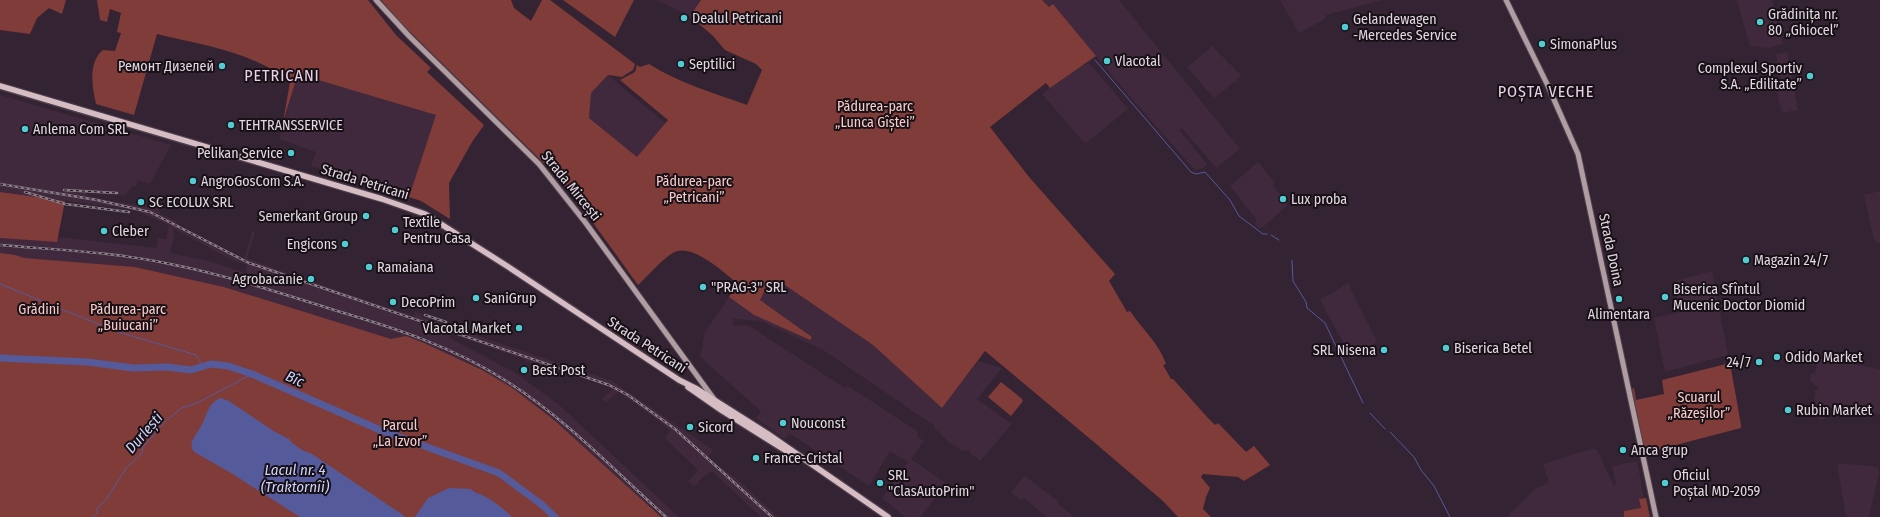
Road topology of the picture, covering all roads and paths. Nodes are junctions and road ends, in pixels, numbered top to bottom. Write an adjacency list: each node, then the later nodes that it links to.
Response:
1 (376, 0): 5 (main road, Strada Mircești)
2 (1506, 0): 9 (main road, Strada Doina)
3 (0, 86): 4 (main road, Strada Petricani)
4 (685, 384): 5 (main road, Strada Petricani); 6 (main road, Strada Petricani)
5 (715, 400): 6 (main road, Strada Mircești); 7 (main road, Strada Petricani)
6 (721, 410): 7 (main road, Strada Petricani)
7 (798, 456): 8 (main road, Strada Petricani)
8 (888, 517)
9 (1656, 517)

